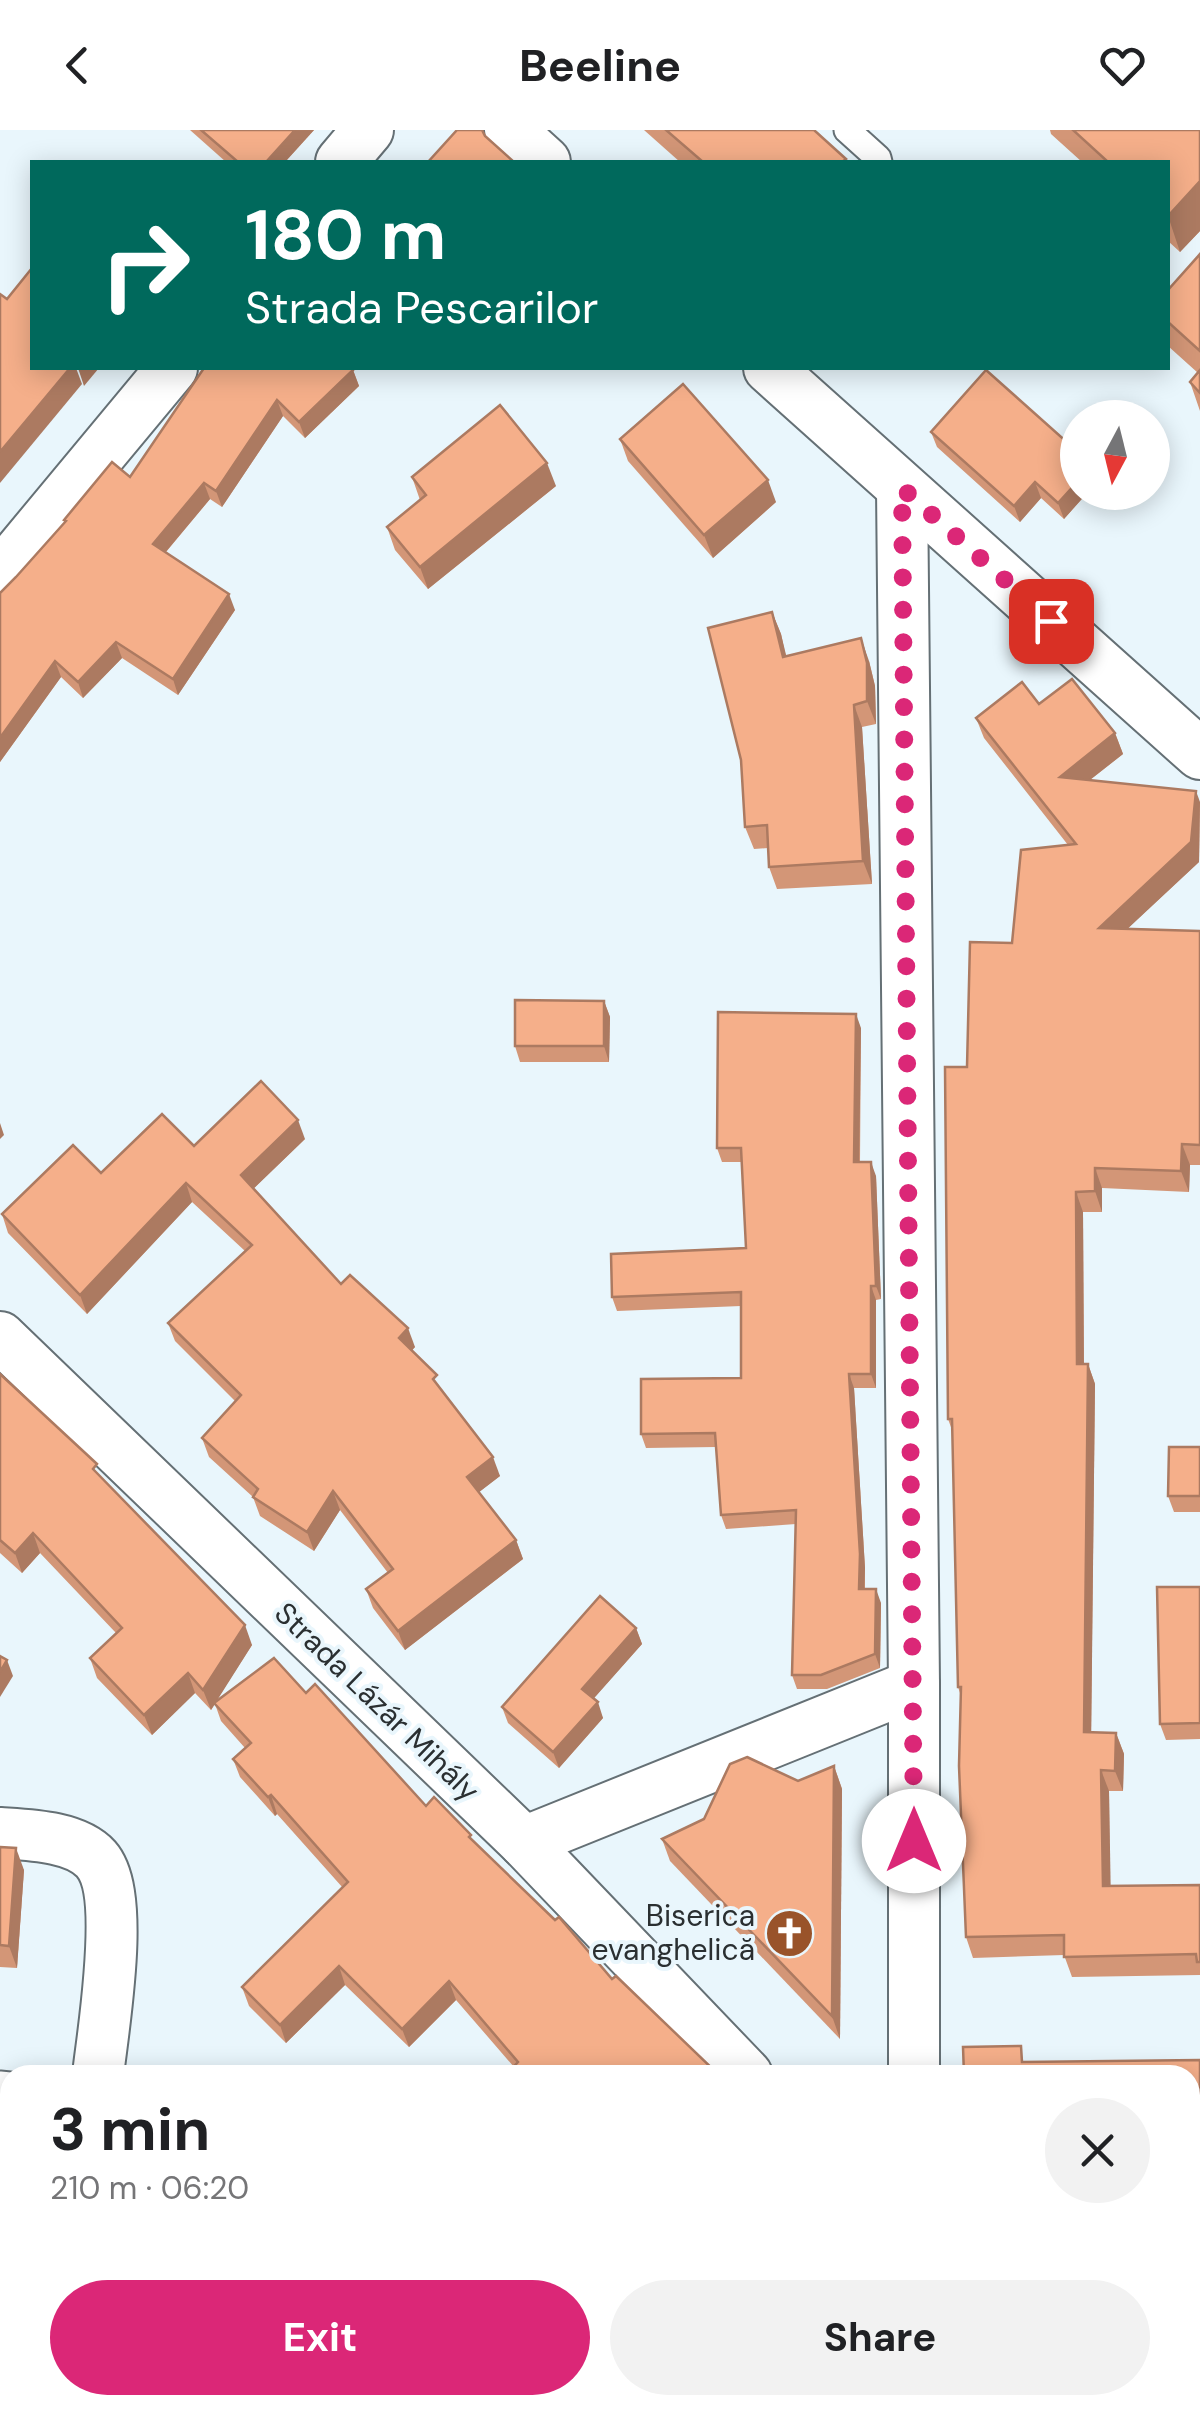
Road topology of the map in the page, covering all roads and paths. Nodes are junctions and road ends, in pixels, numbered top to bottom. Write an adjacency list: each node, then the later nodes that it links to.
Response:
1 (368, 130): 4 (street)
2 (510, 130): 5 (street)
3 (847, 130): 6 (lane)
4 (343, 160)
5 (543, 160)
6 (878, 160)
7 (170, 370): 10 (street)
8 (771, 370): 9 (street)
9 (902, 488): 11 (street); 13 (street)
10 (0, 575)
11 (1200, 754)
12 (0, 1336): 15 (street, Strada Lázár Mihály)
13 (914, 1685): 15 (street); 18 (street)
14 (0, 1833): 16 (street)
15 (524, 1842): 17 (street, Strada Lázár Mihály)
16 (99, 2065)
17 (737, 2065)
18 (914, 2065)

